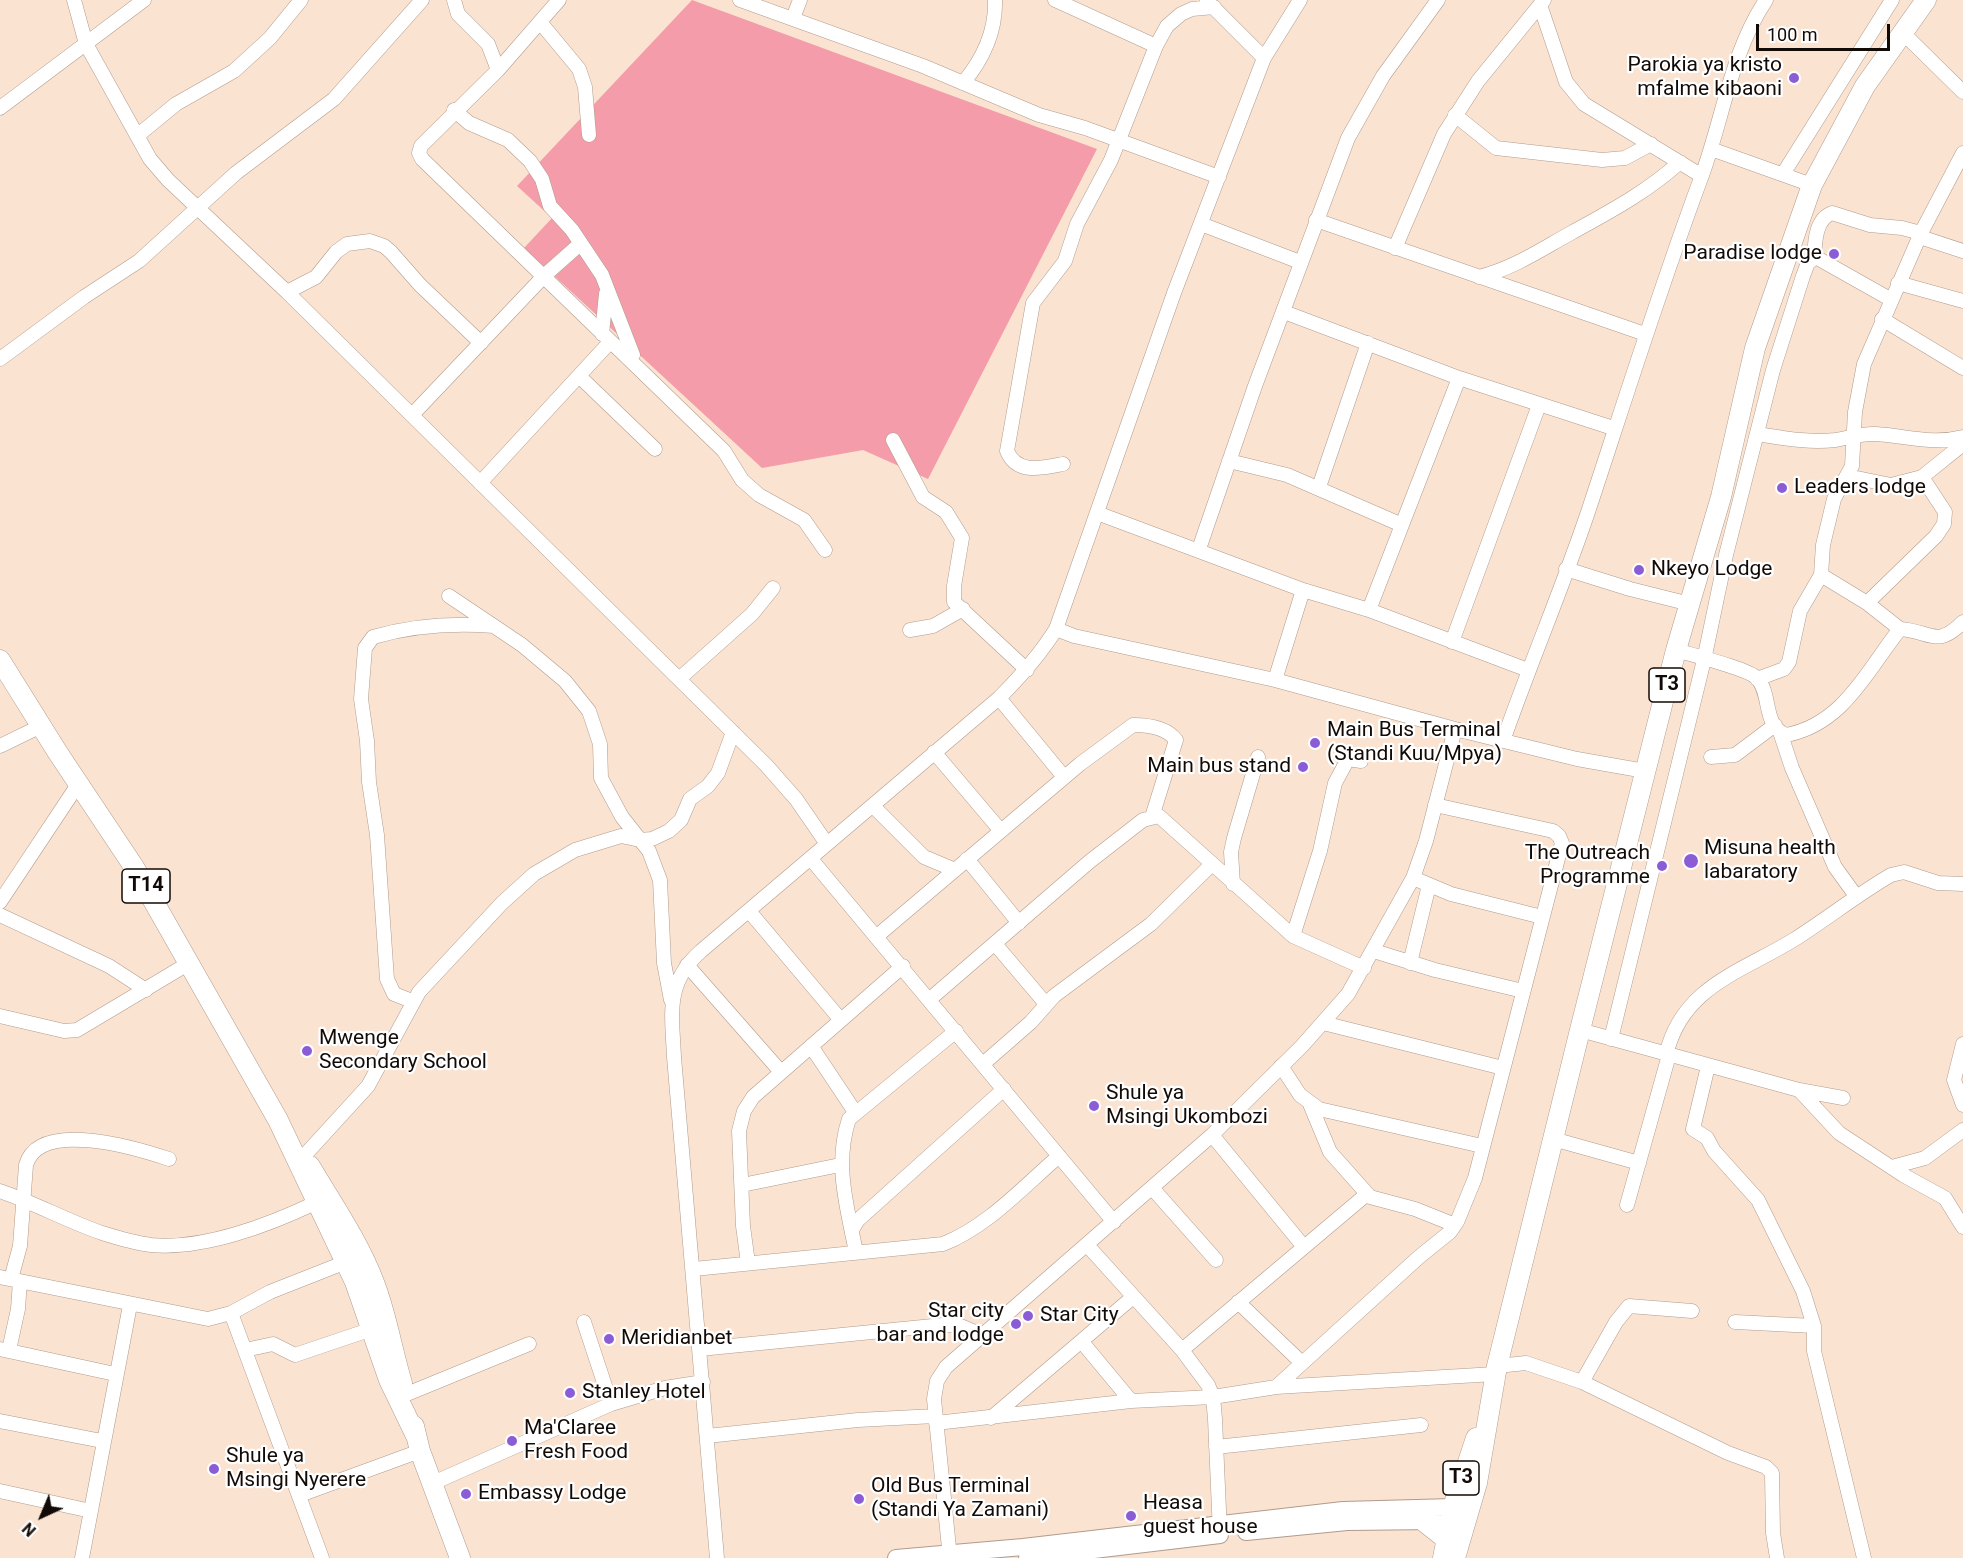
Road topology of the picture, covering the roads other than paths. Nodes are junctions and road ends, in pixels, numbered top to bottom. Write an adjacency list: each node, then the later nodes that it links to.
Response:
1 (74, 0): 21 (street)
2 (144, 0): 21 (street)
3 (301, 0): 31 (street)
4 (422, 0): 41 (street)
5 (454, 0): 24 (street)
6 (560, 0): 19 (street)
7 (740, 0): 18 (street)
8 (800, 0): 18 (street)
9 (995, 0): 25 (street)
10 (1055, 0): 22 (street)
11 (1300, 0): 23 (street)
12 (1437, 0): 42 (street)
13 (1766, 0): 34 (street)
14 (1892, 0): 37 (street)
15 (1926, 0): 20 (highway, T3)
16 (1542, 3): 29 (street); 33 (street)
17 (1210, 4): 22 (street); 23 (street)
18 (793, 18): 25 (street)
19 (540, 22): 24 (street); 30 (street)
20 (1902, 32): 26 (street); 40 (highway, T3)
21 (86, 44): 27 (street); 31 (street)
22 (1156, 46): 32 (street)
23 (1264, 58): 39 (street)
24 (498, 70): 28 (street)
25 (963, 82): 32 (street)
26 (1963, 92)
27 (1, 105)
28 (454, 111): 45 (street); 50 (street)
29 (1455, 115): 33 (street); 46 (street)
30 (589, 135)
31 (136, 136): 41 (street)
32 (1119, 140): 39 (street); 78 (street)
33 (1651, 144): 36 (street)
34 (1711, 149): 37 (street); 38 (street)
35 (1963, 153): 44 (street)
36 (1680, 162): 38 (street); 51 (street)
37 (1783, 174): 40 (street)
38 (1702, 176): 59 (street)
39 (1219, 177): 43 (street)
40 (1812, 185): 93 (highway, T3)
41 (195, 209): 54 (street); 64 (street)
42 (1316, 220): 46 (street); 49 (street)
43 (1201, 224): 49 (street); 83 (street)
44 (1921, 235): 47 (street); 48 (street); 52 (street)
45 (580, 244): 50 (street); 53 (street)
46 (1395, 248): 51 (street)
47 (1963, 250)
48 (1814, 258): 55 (street); 71 (street)
49 (1300, 262): 57 (street)
50 (544, 275): 60 (street); 62 (street)
51 (1479, 278): 59 (street)
52 (1898, 283): 55 (street); 56 (street)
53 (606, 287): 60 (street); 63 (street)
54 (287, 292): 62 (street); 69 (street)
55 (1890, 299): 58 (street)
56 (1963, 301)
57 (1284, 312): 61 (street); 77 (street)
58 (1882, 319): 65 (street); 72 (street)
59 (1645, 334): 70 (street)
60 (606, 338): 66 (street); 86 (street)
61 (1368, 343): 67 (street); 82 (street)
62 (481, 344): 69 (street)
63 (633, 355)
64 (0, 359)
65 (1963, 368)
66 (579, 376): 76 (street); 81 (street)
67 (1459, 378): 68 (street); 84 (street)
68 (1539, 405): 70 (street); 101 (street)
69 (412, 415): 81 (street)
70 (1613, 428): 87 (street)
71 (1757, 434): 72 (street); 104 (street)
72 (1854, 434): 73 (street); 79 (street)
73 (1963, 437)
74 (893, 440): 94 (street)
75 (1963, 444): 80 (street)
76 (655, 448)
77 (1229, 461): 82 (street); 85 (street)
78 (1063, 464)
79 (1847, 476): 80 (street); 88 (street)
80 (1922, 477): 92 (street)
81 (480, 483): 108 (street)
82 (1319, 487): 84 (street)
83 (1097, 513): 85 (street); 98 (street)
84 (1402, 525): 95 (street)
85 (1199, 549): 90 (street)
86 (825, 550)
87 (1566, 569): 93 (street); 105 (street)
88 (1821, 575): 92 (street); 107 (street)
89 (773, 588): 108 (street)
90 (1303, 590): 95 (street); 109 (street)
91 (449, 596): 97 (street)
92 (1867, 603): 100 (street)
93 (1690, 604): 102 (highway, T3)
94 (963, 609): 99 (street); 106 (street)
95 (1369, 610): 101 (street)
96 (1963, 622): 100 (street)
97 (494, 626): 128 (street); 157 (street)
98 (1056, 629): 106 (street); 109 (street)
99 (910, 630)
100 (1900, 630): 113 (street)
101 (1452, 642): 105 (street)
102 (1676, 650): 104 (street); 121 (highway, T3)
103 (0, 660): 111 (highway, T14)
104 (1704, 660): 107 (street); 164 (street)
105 (1528, 669): 115 (street)
106 (1027, 670): 110 (street)
107 (1757, 678): 113 (street)
108 (679, 679): 114 (street)
109 (1275, 680): 112 (street)
110 (999, 698): 117 (street); 122 (street)
111 (41, 726): 116 (street); 123 (highway, T14)
112 (1455, 729): 115 (street); 124 (street)
113 (1778, 729): 119 (street); 138 (street)
114 (733, 732): 128 (street); 129 (street)
115 (1503, 741): 121 (street)
116 (0, 746)
117 (934, 752): 125 (street); 127 (street)
118 (1258, 757): 135 (street)
119 (1711, 757)
120 (1361, 761): 145 (street)
121 (1645, 771): 162 (highway, T3)
122 (1064, 777): 126 (street); 127 (street)
123 (79, 783): 139 (street); 148 (highway, T14)
124 (1435, 805): 134 (street); 142 (street)
125 (873, 806): 129 (street); 133 (street)
126 (1152, 817): 132 (street); 143 (street)
127 (1001, 831): 130 (street)
128 (640, 840): 156 (street); 157 (street)
129 (827, 844): 131 (street)
130 (967, 859): 133 (street); 143 (street)
131 (811, 860): 140 (street); 144 (street)
132 (1212, 866): 135 (street); 158 (street)
133 (955, 870): 144 (street)
134 (1413, 878): 137 (street); 147 (street)
135 (1233, 884): 145 (street)
136 (1963, 884): 138 (street)
137 (1429, 885): 142 (street); 149 (street)
138 (1856, 896): 167 (street)
139 (0, 902)
140 (749, 910): 150 (street); 160 (street)
141 (0, 915): 153 (street)
142 (1542, 917): 154 (street)
143 (1019, 923): 146 (street)
144 (878, 936): 151 (street)
145 (1293, 936): 152 (street)
146 (996, 945): 155 (street); 158 (street)
147 (1374, 951): 149 (street); 152 (street)
148 (191, 962): 153 (street); 179 (highway, T14)
149 (1410, 963): 154 (street)
150 (687, 965): 156 (street); 172 (street)
151 (903, 966): 155 (street); 160 (street)
152 (1364, 968): 161 (street)
153 (147, 990): 159 (street)
154 (1523, 991): 171 (street)
155 (930, 999): 163 (street)
156 (671, 1000): 207 (street)
157 (412, 1001): 184 (street)
158 (1046, 1004): 168 (street)
159 (0, 1016)
160 (840, 1019): 166 (street)
161 (1323, 1023): 169 (street); 171 (street)
162 (1580, 1030): 164 (street); 182 (highway, T3)
163 (956, 1031): 168 (street); 178 (street)
164 (1611, 1039): 167 (street)
165 (1963, 1044): 177 (street)
166 (811, 1046): 172 (street); 178 (street)
167 (1667, 1055): 170 (street); 187 (street)
168 (983, 1064): 173 (street)
169 (1281, 1066): 176 (street); 181 (street)
170 (1708, 1066): 174 (street); 216 (street)
171 (1503, 1068): 183 (street)
172 (781, 1072): 190 (street)
173 (1004, 1089): 185 (street); 200 (street)
174 (1799, 1090): 175 (street); 189 (street)
175 (1843, 1098)
176 (1310, 1104): 183 (street); 193 (street)
177 (1963, 1105)
178 (855, 1112): 188 (street)
179 (278, 1120): 184 (highway, T14); 195 (highway, T14)
180 (1963, 1130): 189 (street)
181 (1212, 1135): 191 (street); 202 (street)
182 (1553, 1139): 187 (street); 226 (highway, T3)
183 (1482, 1146): 198 (street)
184 (303, 1156): 231 (highway, T14)
185 (1059, 1156): 197 (street); 203 (street)
186 (170, 1160): 194 (street)
187 (1639, 1163): 196 (street)
188 (840, 1165): 190 (street); 200 (street)
189 (1892, 1167): 199 (street)
190 (742, 1185): 206 (street)
191 (1153, 1189): 197 (street); 204 (street)
192 (0, 1191): 194 (street)
193 (1367, 1194): 198 (street); 202 (street)
194 (24, 1198): 195 (street); 208 (street)
195 (315, 1203): 205 (highway, T14)
196 (1627, 1205)
197 (1114, 1222): 201 (street)
198 (1455, 1225): 225 (street)
199 (1963, 1227)
200 (852, 1230): 203 (street)
201 (1087, 1245): 209 (street); 218 (street)
202 (1304, 1247): 210 (street)
203 (856, 1252): 206 (street)
204 (1216, 1260)
205 (346, 1262): 213 (street); 217 (highway, T14)
206 (748, 1263): 207 (street)
207 (694, 1269): 222 (street)
208 (10, 1279): 211 (street); 221 (street)
209 (1132, 1297): 219 (street); 224 (street)
210 (1238, 1302): 224 (street); 225 (street)
211 (130, 1305): 213 (street); 227 (street)
212 (1692, 1311): 229 (street)
213 (231, 1314): 223 (street)
214 (584, 1322): 234 (street)
215 (1735, 1322): 216 (street)
216 (1814, 1326): 260 (street)
217 (372, 1329): 223 (street); 231 (highway, T14)
218 (982, 1335): 222 (street); 236 (street)
219 (1082, 1342): 233 (street); 235 (street)
220 (529, 1344): 231 (street)
221 (4, 1349): 227 (street)
222 (700, 1349): 228 (street)
223 (245, 1350): 245 (street)
224 (1182, 1350): 232 (street)
225 (1302, 1363): 230 (street)
226 (1496, 1370): 229 (street); 230 (street); 249 (highway, T3)
227 (115, 1374): 240 (street)
228 (703, 1382): 234 (street); 239 (street)
229 (1582, 1382): 259 (street)
230 (1276, 1388): 232 (street)
231 (401, 1396): 241 (highway, T14)
232 (1213, 1397): 233 (street); 242 (street)
233 (1131, 1401): 235 (street)
234 (611, 1404): 243 (street)
235 (991, 1418): 236 (street)
236 (936, 1420): 239 (street); 251 (street)
237 (0, 1421): 240 (street)
238 (1421, 1425): 242 (street)
239 (707, 1436): 255 (street)
240 (102, 1441): 246 (street)
241 (418, 1444): 243 (highway, T14); 245 (street)
242 (1216, 1447): 248 (street)
243 (433, 1483): 254 (highway, T14)
244 (0, 1491): 246 (street)
245 (300, 1495): 253 (street)
246 (91, 1511): 252 (street)
247 (1422, 1520): 248 (main road); 249 (highway)
248 (1220, 1530): 249 (main road); 250 (main road); 251 (main road)
249 (1451, 1531): 258 (highway, T3)
250 (1104, 1554): 257 (main road)
251 (949, 1556): 256 (main road)
252 (82, 1558)
253 (322, 1558)
254 (459, 1558)
255 (717, 1558)
256 (897, 1558)
257 (1027, 1558)
258 (1455, 1558)
259 (1777, 1558)
260 (1864, 1558)

